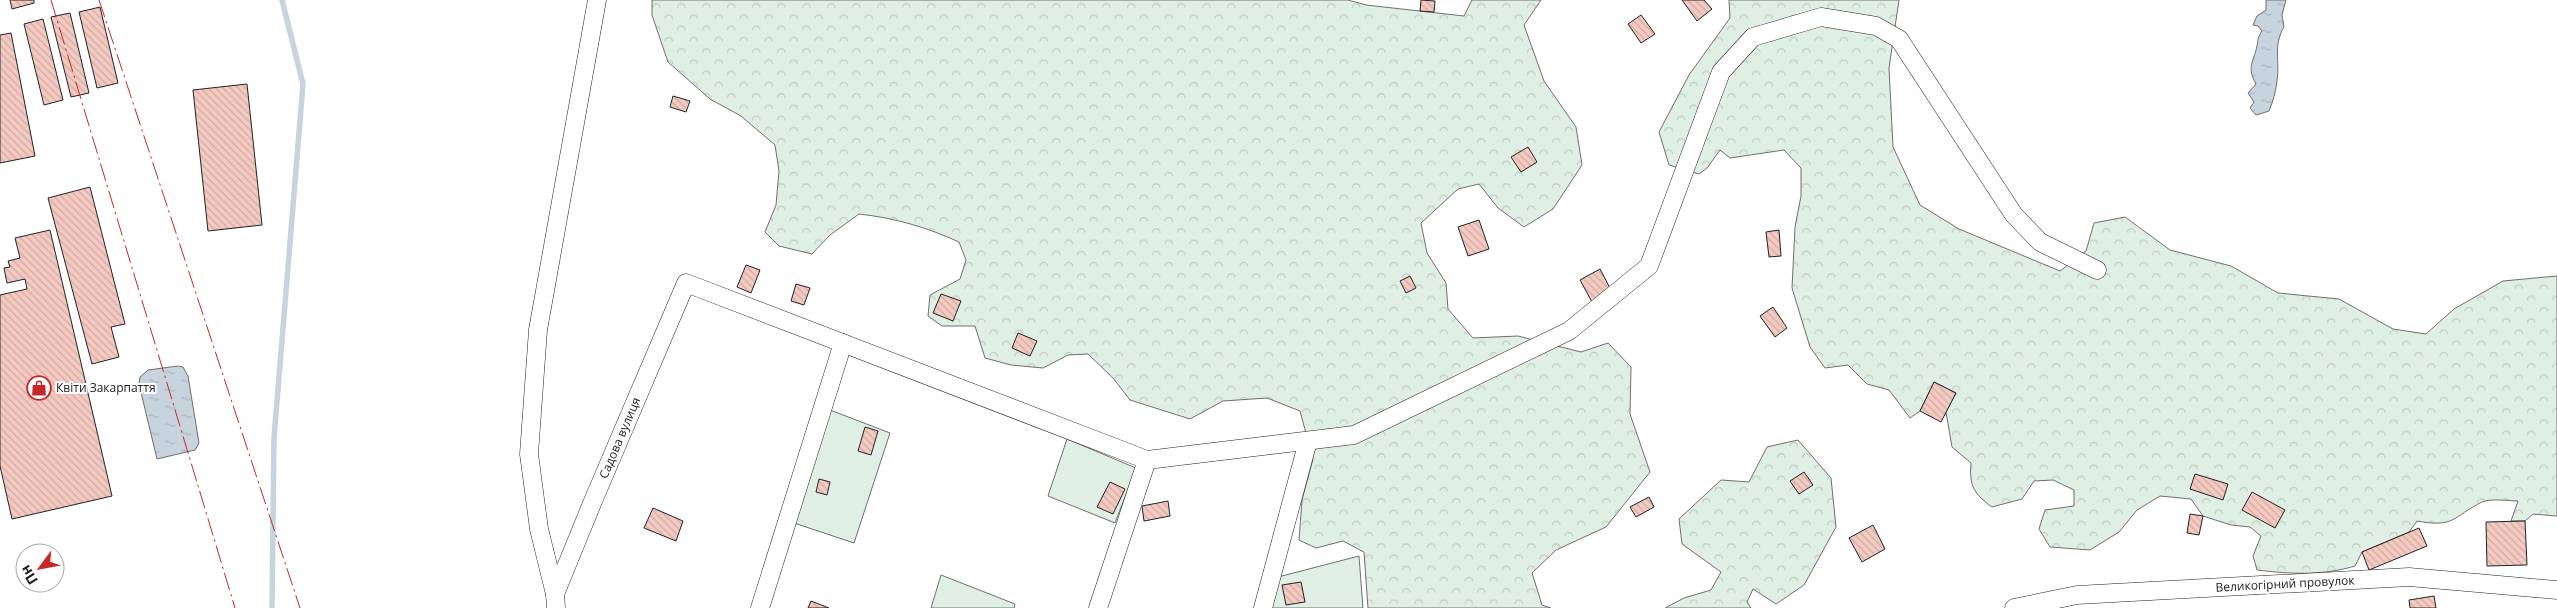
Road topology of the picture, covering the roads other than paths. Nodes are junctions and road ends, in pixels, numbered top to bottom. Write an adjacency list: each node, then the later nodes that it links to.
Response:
1 (597, 0): 7 (street)
2 (2097, 270): 4 (street)
3 (843, 343): 5 (street); 7 (street, Садова вулиця); 9 (street)
4 (1308, 441): 5 (street); 11 (street)
5 (1147, 460): 10 (street)
6 (2557, 590): 8 (street, Великогірний провулок)
7 (556, 601)
8 (2077, 602): 12 (street, Великогірний провулок)
9 (760, 608)
10 (1098, 608)
11 (1263, 608)
12 (2014, 608)

